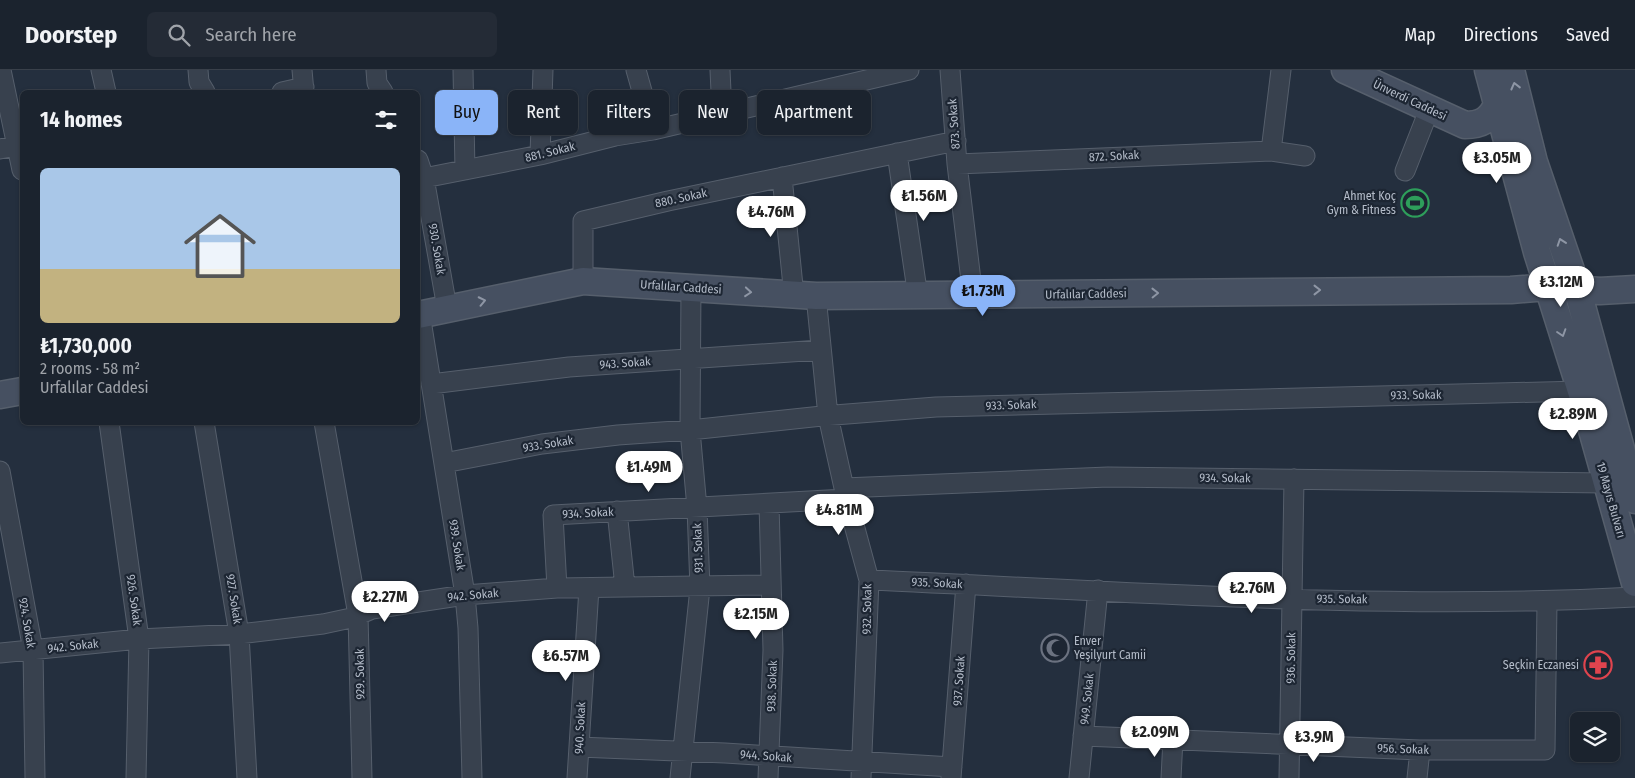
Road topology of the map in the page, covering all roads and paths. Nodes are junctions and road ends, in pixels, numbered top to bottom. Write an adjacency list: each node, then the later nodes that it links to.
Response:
1 (1, 70): 27 (street)
2 (101, 70): 16 (street)
3 (198, 70): 17 (street)
4 (376, 70): 19 (street)
5 (463, 70): 35 (street)
6 (543, 70): 30 (street)
7 (636, 70): 20 (street)
8 (720, 70): 21 (street)
9 (909, 70): 23 (street, 881. Sokak)
10 (950, 70): 26 (street, 873. Sokak)
11 (1281, 70): 28 (street)
12 (1345, 70): 24 (street, Ünverdi Caddesi)
13 (1488, 70): 22 (street, 19 Mayıs Bulvarı)
14 (1511, 70): 42 (street, 19 Mayıs Bulvarı, one-way to 14)
15 (303, 83): 18 (street)
16 (106, 90)
17 (204, 90)
18 (287, 90)
19 (382, 90)
20 (642, 90)
21 (721, 90)
22 (1497, 106): 24 (street, Ünverdi Caddesi); 40 (street, 19 Mayıs Bulvarı)
23 (747, 107)
24 (1430, 110): 36 (street)
25 (621, 135): 30 (street, 881. Sokak)
26 (956, 140): 29 (street, 880. Sokak); 32 (street, 873. Sokak)
27 (13, 147): 33 (street)
28 (1271, 151): 31 (street, 872. Sokak); 32 (street, 872. Sokak)
29 (897, 153): 37 (street, 880. Sokak); 45 (street)
30 (540, 155): 35 (street, 881. Sokak)
31 (1305, 156)
32 (957, 164): 46 (street, 873. Sokak)
33 (20, 165)
34 (420, 166): 38 (street, 930. Sokak)
35 (465, 170): 38 (street, 881. Sokak)
36 (1405, 171)
37 (782, 177): 39 (street, 880. Sokak); 44 (street, 932. Sokak)
38 (424, 178): 47 (street, 930. Sokak)
39 (583, 281): 41 (street, Urfalılar Caddesi); 47 (street, Urfalılar Caddesi, one-way to 39)
40 (1548, 286): 42 (street, Urfalılar Caddesi); 46 (street, Urfalılar Caddesi, one-way to 40); 54 (street, 19 Mayıs Bulvarı, one-way to 54)
41 (691, 287): 44 (street, Urfalılar Caddesi, one-way to 44); 51 (street, 931. Sokak)
42 (1577, 288): 43 (street, Urfalılar Caddesi); 66 (street, 19 Mayıs Bulvarı)
43 (1635, 289)
44 (805, 296): 45 (street, Urfalılar Caddesi); 50 (street, 932. Sokak)
45 (918, 296): 46 (street, Urfalılar Caddesi)
46 (973, 296)
47 (447, 308): 48 (street, Urfalılar Caddesi)
48 (420, 314)
49 (420, 320): 52 (street, 939. Sokak)
50 (820, 350): 51 (street, 943. Sokak); 56 (street, 932. Sokak)
51 (691, 359): 52 (street, 943. Sokak); 60 (street, 931. Sokak)
52 (431, 384): 61 (street, 939. Sokak)
53 (20, 391): 55 (street)
54 (1581, 391): 56 (street, 933. Sokak); 64 (street, 19 Mayıs Bulvarı)
55 (0, 396)
56 (828, 416): 60 (street, 933. Sokak); 65 (street, 932. Sokak)
57 (109, 425): 85 (street, 926. Sokak)
58 (204, 425): 84 (street, 927. Sokak)
59 (325, 425): 83 (street, 929. Sokak)
60 (690, 430): 61 (street, 933. Sokak); 68 (street, 931. Sokak)
61 (444, 463): 79 (street, 939. Sokak)
62 (0, 471): 86 (street, 924. Sokak)
63 (1294, 479): 64 (street, 934. Sokak); 65 (street, 934. Sokak); 81 (street, 936. Sokak)
64 (1606, 483): 71 (street, 19 Mayıs Bulvarı)
65 (845, 493): 67 (street, 934. Sokak); 70 (street, 932. Sokak)
66 (1635, 500)
67 (769, 504): 68 (street, 934. Sokak); 73 (street, 938. Sokak)
68 (697, 508): 69 (street, 934. Sokak); 77 (street, 931. Sokak)
69 (617, 511): 74 (street); 75 (street, 934. Sokak)
70 (868, 580): 72 (street, 935. Sokak); 95 (street, 932. Sokak)
71 (1635, 583)
72 (966, 584): 78 (street, 935. Sokak); 96 (street, 937. Sokak)
73 (771, 585): 77 (street, 942. Sokak); 94 (street, 938. Sokak)
74 (625, 587): 76 (street, 942. Sokak); 77 (street, 942. Sokak)
75 (557, 588): 76 (street, 942. Sokak); 79 (street, 942. Sokak)
76 (589, 588): 91 (street, 940. Sokak)
77 (700, 588): 93 (street, 931. Sokak)
78 (1098, 590): 81 (street, 935. Sokak); 88 (street, 949. Sokak)
79 (465, 595): 83 (street, 942. Sokak); 101 (street, 939. Sokak)
80 (1635, 597): 82 (street, 935. Sokak)
81 (1291, 599): 82 (street, 935. Sokak); 90 (street, 936. Sokak)
82 (1547, 602): 92 (street, 956. Sokak)
83 (358, 615): 84 (street, 942. Sokak); 100 (street, 929. Sokak)
84 (239, 634): 85 (street, 942. Sokak); 99 (street, 927. Sokak)
85 (139, 639): 86 (street, 942. Sokak); 98 (street, 926. Sokak)
86 (33, 650): 87 (street, 942. Sokak); 97 (street, 924. Sokak)
87 (0, 653)
88 (1083, 736): 89 (street, 956. Sokak); 105 (street, 949. Sokak)
89 (1173, 739): 90 (street, 956. Sokak); 106 (street)
90 (1290, 745): 92 (street, 956. Sokak); 107 (street, 936. Sokak)
91 (579, 747): 93 (street, 944. Sokak); 102 (street, 940. Sokak)
92 (1420, 750): 108 (street)
93 (683, 752): 94 (street, 944. Sokak); 103 (street, 931. Sokak)
94 (770, 756): 95 (street, 944. Sokak); 104 (street, 938. Sokak)
95 (862, 770): 96 (street, 944. Sokak)
96 (952, 772)
97 (35, 778)
98 (136, 778)
99 (247, 778)
100 (362, 778)
101 (472, 778)
102 (577, 778)
103 (680, 778)
104 (768, 778)
105 (1079, 778)
106 (1171, 778)
107 (1289, 778)
108 (1417, 778)

